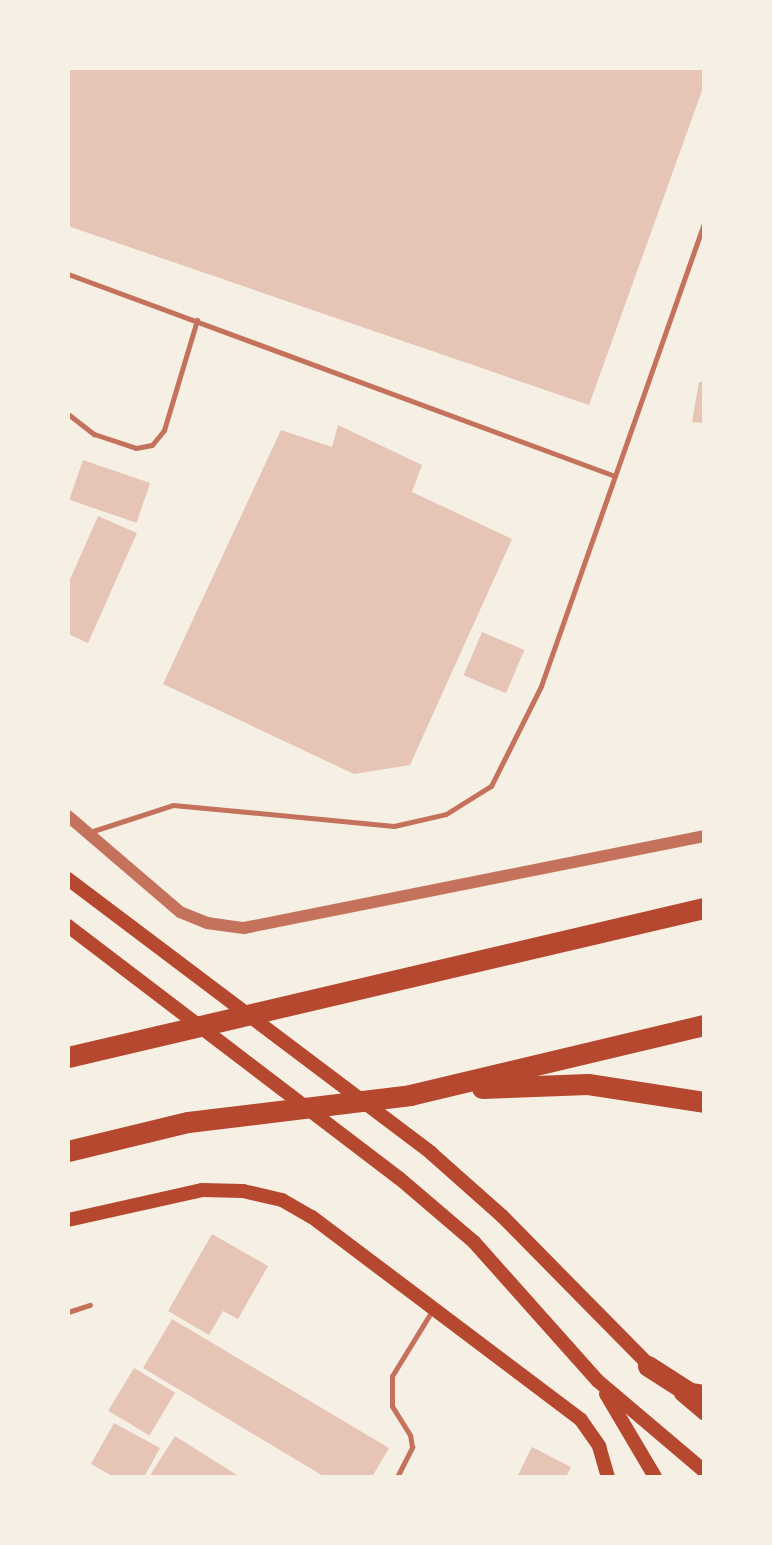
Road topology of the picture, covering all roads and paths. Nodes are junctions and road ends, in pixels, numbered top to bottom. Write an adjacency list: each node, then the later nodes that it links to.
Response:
1 (704, 224): 5 (lane)
2 (68, 274): 3 (lane)
3 (197, 320): 4 (lane); 5 (lane)
4 (68, 414)
5 (615, 476): 7 (lane)
6 (68, 816): 7 (street)
7 (87, 833): 8 (street)
8 (704, 836)
9 (68, 879): 21 (main road)
10 (704, 908): 13 (highway)
11 (68, 926): 22 (main road)
12 (704, 1025): 14 (highway)
13 (68, 1057)
14 (410, 1094): 15 (highway); 16 (highway)
15 (704, 1102)
16 (68, 1151)
17 (68, 1220): 19 (main road)
18 (90, 1305): 20 (lane)
19 (433, 1309): 26 (lane); 27 (main road)
20 (68, 1312)
21 (648, 1366): 23 (highway); 24 (main road)
22 (598, 1381): 25 (main road); 28 (main road)
23 (704, 1395)
24 (704, 1413)
25 (704, 1471)
26 (397, 1477)
27 (608, 1477)
28 (655, 1477)

